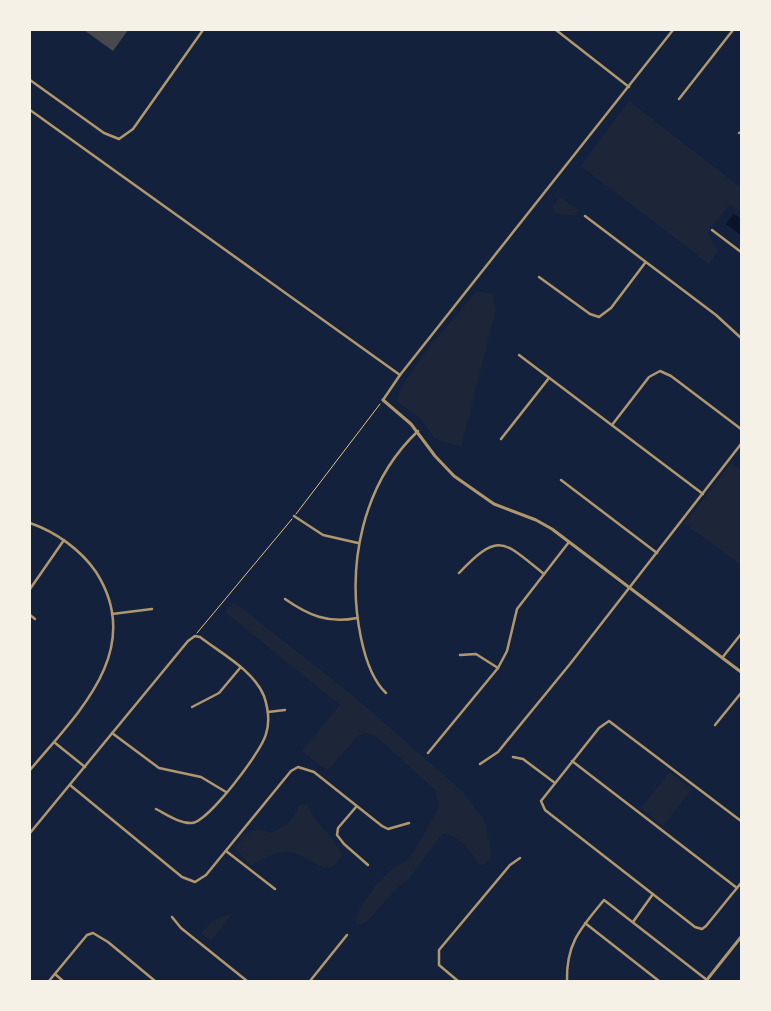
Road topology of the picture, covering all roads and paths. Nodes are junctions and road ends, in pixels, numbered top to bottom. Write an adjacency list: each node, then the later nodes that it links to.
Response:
1 (203, 30): 5 (street)
2 (556, 30): 6 (street)
3 (673, 30): 6 (street)
4 (733, 30): 7 (street)
5 (30, 80)
6 (628, 86): 16 (street)
7 (679, 99)
8 (30, 110): 16 (street)
9 (585, 216): 12 (street)
10 (712, 230): 11 (street)
11 (741, 252)
12 (645, 263): 13 (street); 14 (street)
13 (539, 277)
14 (741, 338)
15 (519, 356): 17 (street)
16 (400, 375): 18 (street)
17 (549, 378): 19 (street); 22 (street)
18 (383, 400): 21 (street); 26 (path)
19 (612, 424): 20 (street); 25 (street)
20 (741, 429)
21 (418, 431): 29 (street); 30 (street)
22 (501, 439)
23 (741, 444): 25 (street)
24 (561, 480): 31 (street)
25 (703, 494): 31 (street)
26 (294, 516): 30 (street); 43 (path)
27 (30, 523): 28 (street)
28 (64, 540): 35 (street); 38 (street)
29 (570, 542): 33 (street); 34 (street)
30 (358, 543): 40 (street)
31 (657, 553): 34 (street)
32 (459, 573): 33 (street)
33 (544, 574): 47 (street)
34 (630, 588): 45 (street); 60 (street)
35 (30, 589)
36 (285, 599): 40 (street)
37 (152, 609): 38 (street)
38 (112, 614): 56 (street)
39 (30, 616): 41 (street)
40 (357, 618): 49 (street)
41 (35, 619)
42 (741, 634): 45 (street)
43 (195, 636): 46 (street); 55 (street)
44 (460, 654): 47 (street)
45 (722, 658): 48 (street)
46 (240, 668): 51 (street); 53 (street)
47 (498, 668): 57 (street)
48 (741, 672)
49 (386, 693)
50 (741, 693): 54 (street)
51 (192, 707)
52 (285, 710): 53 (street)
53 (268, 712): 65 (street)
54 (715, 725)
55 (112, 733): 61 (street); 65 (street)
56 (54, 742): 61 (street); 62 (street)
57 (428, 753)
58 (513, 758): 63 (street)
59 (572, 761): 63 (street); 68 (street); 75 (street)
60 (480, 764)
61 (85, 767): 64 (street)
62 (30, 770)
63 (554, 784): 77 (street)
64 (70, 785): 70 (street); 71 (street)
65 (226, 792): 67 (street)
66 (356, 807): 69 (street); 71 (street); 73 (street)
67 (156, 809)
68 (741, 821)
69 (409, 823)
70 (30, 833)
71 (226, 851): 76 (street)
72 (520, 858): 89 (street)
73 (368, 865)
74 (741, 883): 75 (street)
75 (737, 888): 77 (street)
76 (275, 889)
77 (653, 894): 79 (street)
78 (172, 917): 87 (street)
79 (633, 922): 80 (street); 92 (street)
80 (585, 924): 90 (street); 91 (street)
81 (347, 935): 88 (street)
82 (741, 937): 92 (street)
83 (55, 974): 84 (street); 85 (street); 86 (street)
84 (49, 981)
85 (63, 981)
86 (155, 981)
87 (247, 981)
88 (310, 981)
89 (458, 981)
90 (567, 981)
91 (659, 981)
92 (706, 981)

